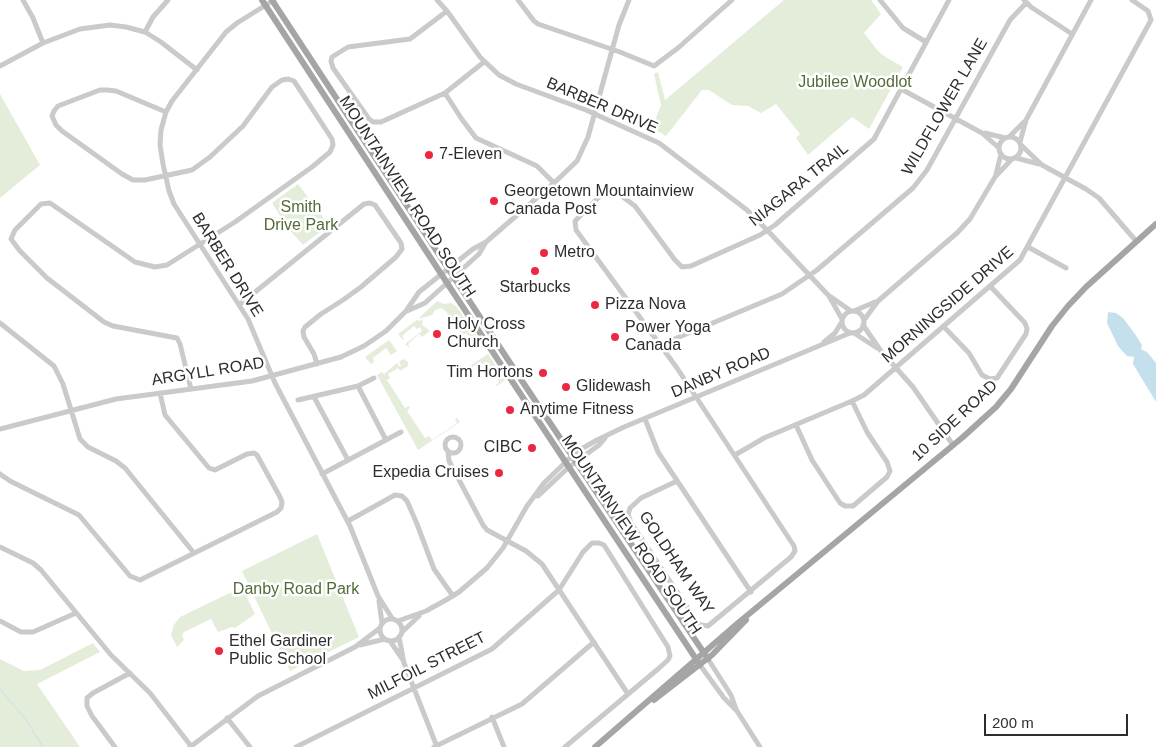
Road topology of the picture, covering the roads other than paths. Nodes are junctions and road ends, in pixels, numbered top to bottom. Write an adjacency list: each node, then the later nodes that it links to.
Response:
1 (23, 0): 18 (street)
2 (168, 0): 15 (street)
3 (273, 0): 13 (street, BARBER DRIVE); 45 (main road, MOUNTAINVIEW ROAD SOUTH)
4 (437, 0): 14 (street, BARBER DRIVE)
5 (518, 0): 19 (street)
6 (629, 0): 19 (street, ARGYLL ROAD)
7 (732, 0): 19 (street)
8 (880, 0): 17 (street)
9 (949, 0): 17 (street, NIAGARA TRAIL)
10 (1091, 0): 16 (street)
11 (1132, 0): 37 (street, MORNINGSIDE DRIVE)
12 (1025, 1): 16 (street); 27 (street, WILDFLOWER LANE)
13 (264, 3): 22 (street, BARBER DRIVE); 47 (main road, MOUNTAINVIEW ROAD SOUTH)
14 (447, 11): 20 (street, BARBER DRIVE); 24 (street)
15 (145, 32): 18 (street); 22 (street)
16 (1072, 34): 28 (street)
17 (926, 42): 23 (street, NIAGARA TRAIL)
18 (43, 43): 21 (street)
19 (613, 49): 26 (street, ARGYLL ROAD)
20 (484, 62): 24 (street); 26 (street, BARBER DRIVE)
21 (0, 66)
22 (197, 70): 25 (street, BARBER DRIVE)
23 (901, 88): 27 (street); 40 (street, NIAGARA TRAIL)
24 (445, 93): 38 (street)
25 (166, 112): 35 (street, BARBER DRIVE); 35 (street)
26 (595, 115): 38 (street, ARGYLL ROAD); 40 (street, BARBER DRIVE)
27 (955, 118): 29 (street); 48 (street, WILDFLOWER LANE)
28 (1026, 120): 30 (street); 31 (street)
29 (982, 132): 30 (street); 32 (street)
30 (1007, 137): 31 (street); 32 (street)
31 (1020, 144): 33 (street); 34 (street)
32 (1000, 151): 33 (street); 36 (street)
33 (1014, 158): 34 (street); 36 (street)
34 (1042, 165): 37 (street)
35 (166, 176): 43 (street, BARBER DRIVE); 43 (street)
36 (995, 177): 53 (street)
37 (1066, 178): 41 (street); 44 (street, MORNINGSIDE DRIVE)
38 (554, 183): 42 (street, ARGYLL ROAD)
39 (1156, 224): 41 (main road, 10 SIDE ROAD)
40 (768, 230): 48 (street, BARBER DRIVE); 62 (street, NIAGARA TRAIL)
41 (1136, 241): 83 (main road, 10 SIDE ROAD)
42 (486, 242): 45 (street, ARGYLL ROAD); 49 (street, ARGYLL ROAD)
43 (199, 245): 54 (street, BARBER DRIVE); 70 (street)
44 (1028, 247): 46 (street); 51 (street, MORNINGSIDE DRIVE)
45 (449, 268): 47 (street, ARGYLL ROAD); 49 (main road, MOUNTAINVIEW ROAD SOUTH)
46 (1066, 268)
47 (442, 274): 50 (main road, MOUNTAINVIEW ROAD SOUTH); 55 (street, ARGYLL ROAD)
48 (810, 275): 52 (street, BARBER DRIVE); 62 (street, WILDFLOWER LANE)
49 (453, 276): 50 (street, ARGYLL ROAD); 85 (main road, MOUNTAINVIEW ROAD SOUTH)
50 (447, 282): 55 (street, ARGYLL ROAD); 89 (main road, MOUNTAINVIEW ROAD SOUTH)
51 (991, 286): 60 (street, MORNINGSIDE DRIVE); 60 (street)
52 (829, 296): 56 (street, BARBER DRIVE); 57 (street, BARBER DRIVE)
53 (878, 301): 56 (street); 58 (street)
54 (239, 305): 65 (street); 67 (street, BARBER DRIVE)
55 (406, 311): 65 (street, ARGYLL ROAD)
56 (852, 311): 57 (street); 58 (street)
57 (842, 321): 61 (street); 63 (street, DANBY ROAD)
58 (864, 322): 61 (street); 64 (street)
59 (0, 323): 76 (street)
60 (944, 327): 66 (street, MORNINGSIDE DRIVE)
61 (852, 333): 63 (street, DANBY ROAD); 64 (street)
62 (660, 345): 73 (street, NIAGARA TRAIL)
63 (820, 345): 73 (street, DANBY ROAD)
64 (881, 351): 66 (street)
65 (317, 364): 67 (street, ARGYLL ROAD)
66 (896, 367): 75 (street, MORNINGSIDE DRIVE); 83 (street)
67 (271, 376): 70 (street, ARGYLL ROAD); 91 (street, BARBER DRIVE)
68 (374, 378): 69 (street)
69 (358, 386): 72 (street); 82 (street)
70 (191, 389): 71 (street, ARGYLL ROAD)
71 (160, 392): 76 (street, ARGYLL ROAD); 96 (street)
72 (314, 397): 74 (street); 87 (street)
73 (696, 398): 77 (street, DANBY ROAD); 86 (street, GOLDHAM WAY)
74 (298, 400)
75 (852, 401): 78 (street, MORNINGSIDE DRIVE); 78 (street)
76 (71, 411): 79 (street, ARGYLL ROAD); 96 (street)
77 (645, 419): 81 (street, DANBY ROAD); 92 (street)
78 (796, 425): 86 (street, MORNINGSIDE DRIVE)
79 (0, 429)
80 (401, 432): 82 (street)
81 (605, 437): 85 (street, DANBY ROAD); 88 (street, DANBY ROAD)
82 (386, 440): 87 (street)
83 (953, 445): 111 (main road, 10 SIDE ROAD)
84 (448, 451): 94 (street)
85 (572, 455): 88 (main road, MOUNTAINVIEW ROAD SOUTH); 89 (street, DANBY ROAD)
86 (734, 455): 98 (street, GOLDHAM WAY)
87 (348, 460): 91 (street)
88 (577, 461): 89 (street, DANBY ROAD); 111 (main road, MOUNTAINVIEW ROAD SOUTH)
89 (567, 464): 94 (street, DANBY ROAD); 112 (main road, MOUNTAINVIEW ROAD SOUTH)
90 (0, 474): 96 (street)
91 (322, 474): 93 (street, BARBER DRIVE)
92 (677, 481): 98 (street); 98 (street, GOLDHAM WAY)
93 (348, 521): 99 (street, BARBER DRIVE); 100 (street)
94 (508, 542): 97 (street); 100 (street, DANBY ROAD)
95 (0, 547): 102 (street)
96 (194, 553)
97 (559, 590): 109 (street); 115 (street, MILFOIL STREET); 116 (street, MILFOIL STREET)
98 (751, 592)
99 (378, 596): 103 (street, BARBER DRIVE); 106 (street, BARBER DRIVE)
100 (453, 596): 101 (street, DANBY ROAD)
101 (426, 611): 105 (street, DANBY ROAD); 107 (street, DANBY ROAD)
102 (76, 612): 104 (street); 114 (street)
103 (392, 618): 105 (street); 106 (street)
104 (0, 621)
105 (398, 621): 107 (street)
106 (381, 625): 108 (street); 110 (street)
107 (400, 635): 108 (street); 113 (street)
108 (388, 640): 110 (street); 113 (street)
109 (594, 642): 116 (street); 119 (street)
110 (354, 647): 118 (street)
111 (706, 656): 112 (main road, 10 SIDE ROAD); 117 (street)
112 (698, 662): 117 (street); 127 (main road, 10 SIDE ROAD)
113 (404, 663): 115 (street)
114 (130, 673): 121 (street); 122 (street)
115 (414, 688): 120 (street); 124 (street, MILFOIL STREET)
116 (628, 694): 126 (street)
117 (737, 711): 128 (street)
118 (227, 718): 122 (street); 123 (street)
119 (492, 718): 120 (street); 125 (street)
120 (436, 746)
121 (115, 747)
122 (191, 747)
123 (250, 747)
124 (296, 747)
125 (504, 747)
126 (565, 747)
127 (594, 747)
128 (760, 747)

